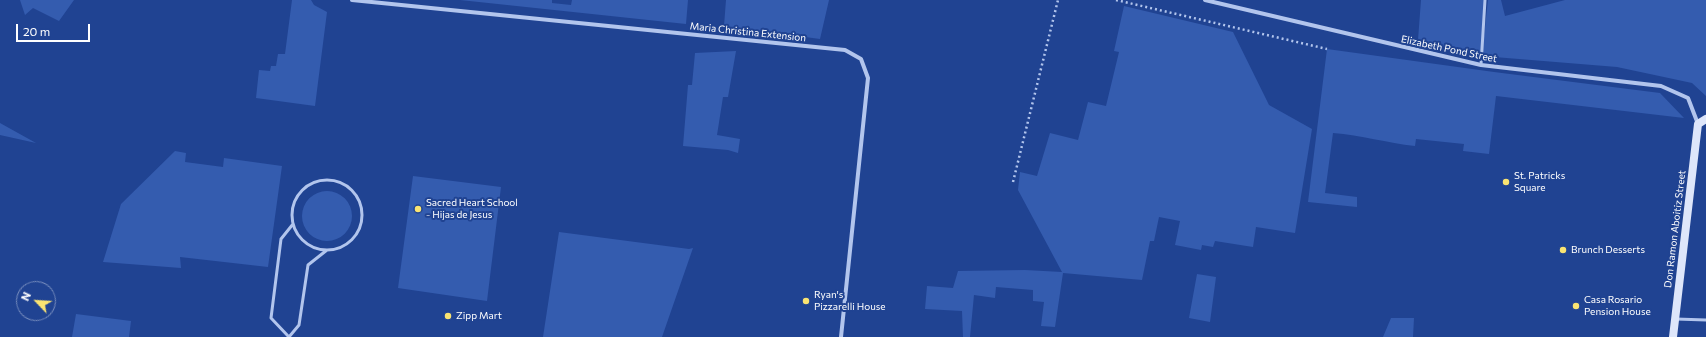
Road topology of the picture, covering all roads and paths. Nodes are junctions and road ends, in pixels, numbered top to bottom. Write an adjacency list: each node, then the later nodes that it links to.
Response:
1 (352, 0): 16 (street, Maria Christina Extension)
2 (1058, 0): 10 (path)
3 (1116, 0): 6 (path)
4 (1205, 0): 7 (street, Elizabeth Pond Street)
5 (1485, 0): 7 (lane)
6 (1327, 48)
7 (1481, 65): 9 (street, Elizabeth Pond Street)
8 (1706, 119): 9 (street)
9 (1698, 124): 13 (street, Don Ramon Aboitiz Street)
10 (1013, 182)
11 (293, 224): 12 (lane); 12 (lane); 15 (lane)
12 (327, 250): 15 (lane)
13 (1675, 319): 14 (lane); 17 (street, Don Ramon Aboitiz Street)
14 (1706, 320)
15 (289, 337)
16 (842, 337)
17 (1673, 337)

